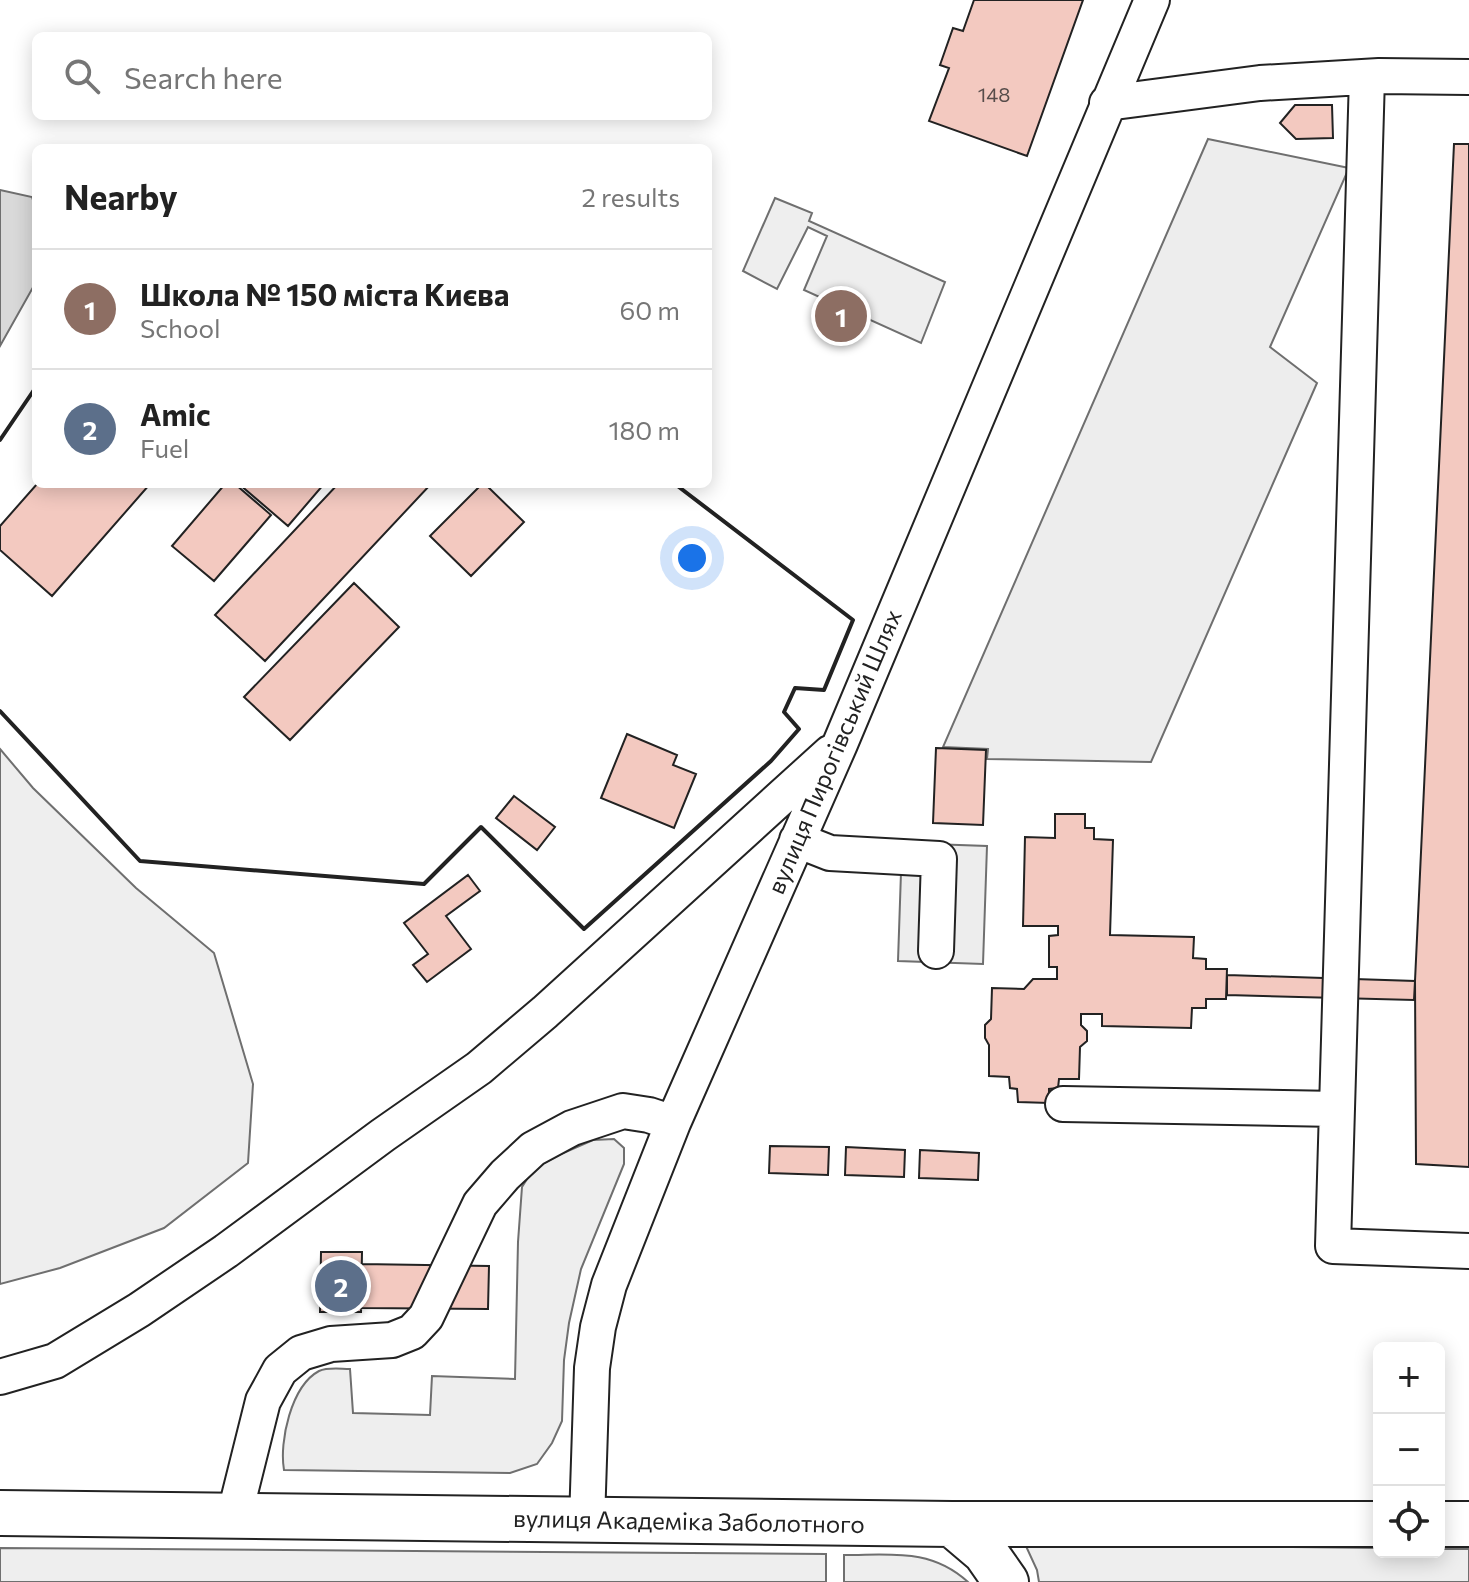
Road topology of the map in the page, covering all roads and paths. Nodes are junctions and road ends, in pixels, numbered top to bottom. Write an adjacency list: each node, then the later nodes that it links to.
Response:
1 (1152, 0): 4 (street, вулиця Пирогівський Шлях)
2 (1367, 77): 3 (street); 4 (street); 9 (street)
3 (1469, 77)
4 (1107, 103): 5 (street, вулиця Пирогівський Шлях)
5 (840, 744): 6 (street, вулиця Пирогівський Шлях); 12 (street)
6 (797, 840): 7 (street); 10 (street, вулиця Пирогівський Шлях)
7 (936, 951)
8 (1063, 1104): 9 (street)
9 (1337, 1109): 11 (street)
10 (673, 1123): 14 (street); 15 (street, вулиця Пирогівський Шлях)
11 (1469, 1251)
12 (0, 1377)
13 (0, 1513): 14 (highway, вулиця Академіка Заболотного)
14 (234, 1517): 15 (highway, вулиця Академіка Заболотного)
15 (587, 1521): 16 (highway, вулиця Академіка Заболотного)
16 (952, 1524): 17 (highway, вулиця Академіка Заболотного); 20 (highway)
17 (1373, 1524)
18 (1445, 1524): 19 (highway)
19 (1469, 1524)
20 (1006, 1582)

